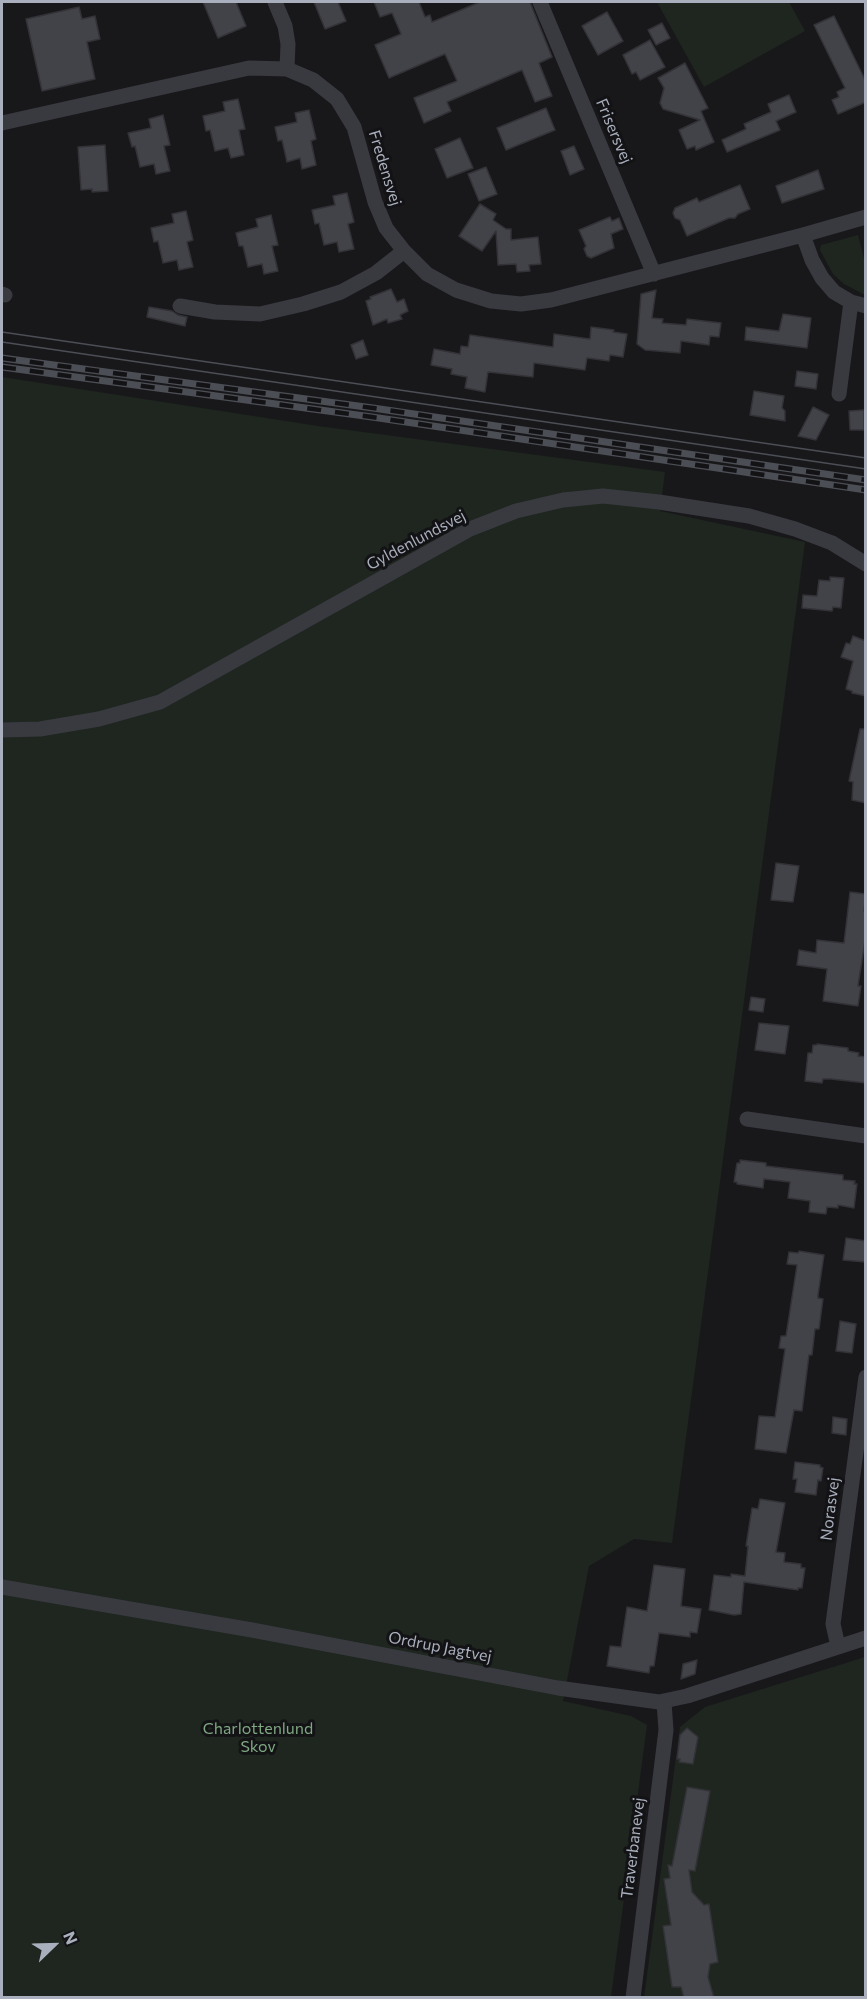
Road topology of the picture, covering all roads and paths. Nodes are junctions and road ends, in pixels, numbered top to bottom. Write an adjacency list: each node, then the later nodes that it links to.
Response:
1 (275, 2): 3 (street)
2 (540, 2): 8 (street, Frisersvej)
3 (287, 69): 4 (street, Fredensvej); 7 (street, Fredensvej)
4 (2, 123)
5 (866, 217): 6 (street, Fredensvej)
6 (803, 235): 8 (street, Fredensvej); 9 (street)
7 (404, 251): 8 (street, Fredensvej); 10 (street)
8 (654, 274)
9 (859, 304): 11 (street)
10 (180, 306)
11 (839, 394)
12 (866, 564): 13 (street, Gyldenlundsvej)
13 (2, 730)
14 (747, 1119): 15 (street)
15 (866, 1136)
16 (866, 1377): 19 (street, Norasvej)
17 (2, 1587): 20 (street, Ordrup Jagtvej)
18 (866, 1638): 19 (street, Ordrup Jagtvej)
19 (838, 1646): 20 (street, Ordrup Jagtvej)
20 (664, 1702): 21 (street, Traverbanevej)
21 (633, 1998)

